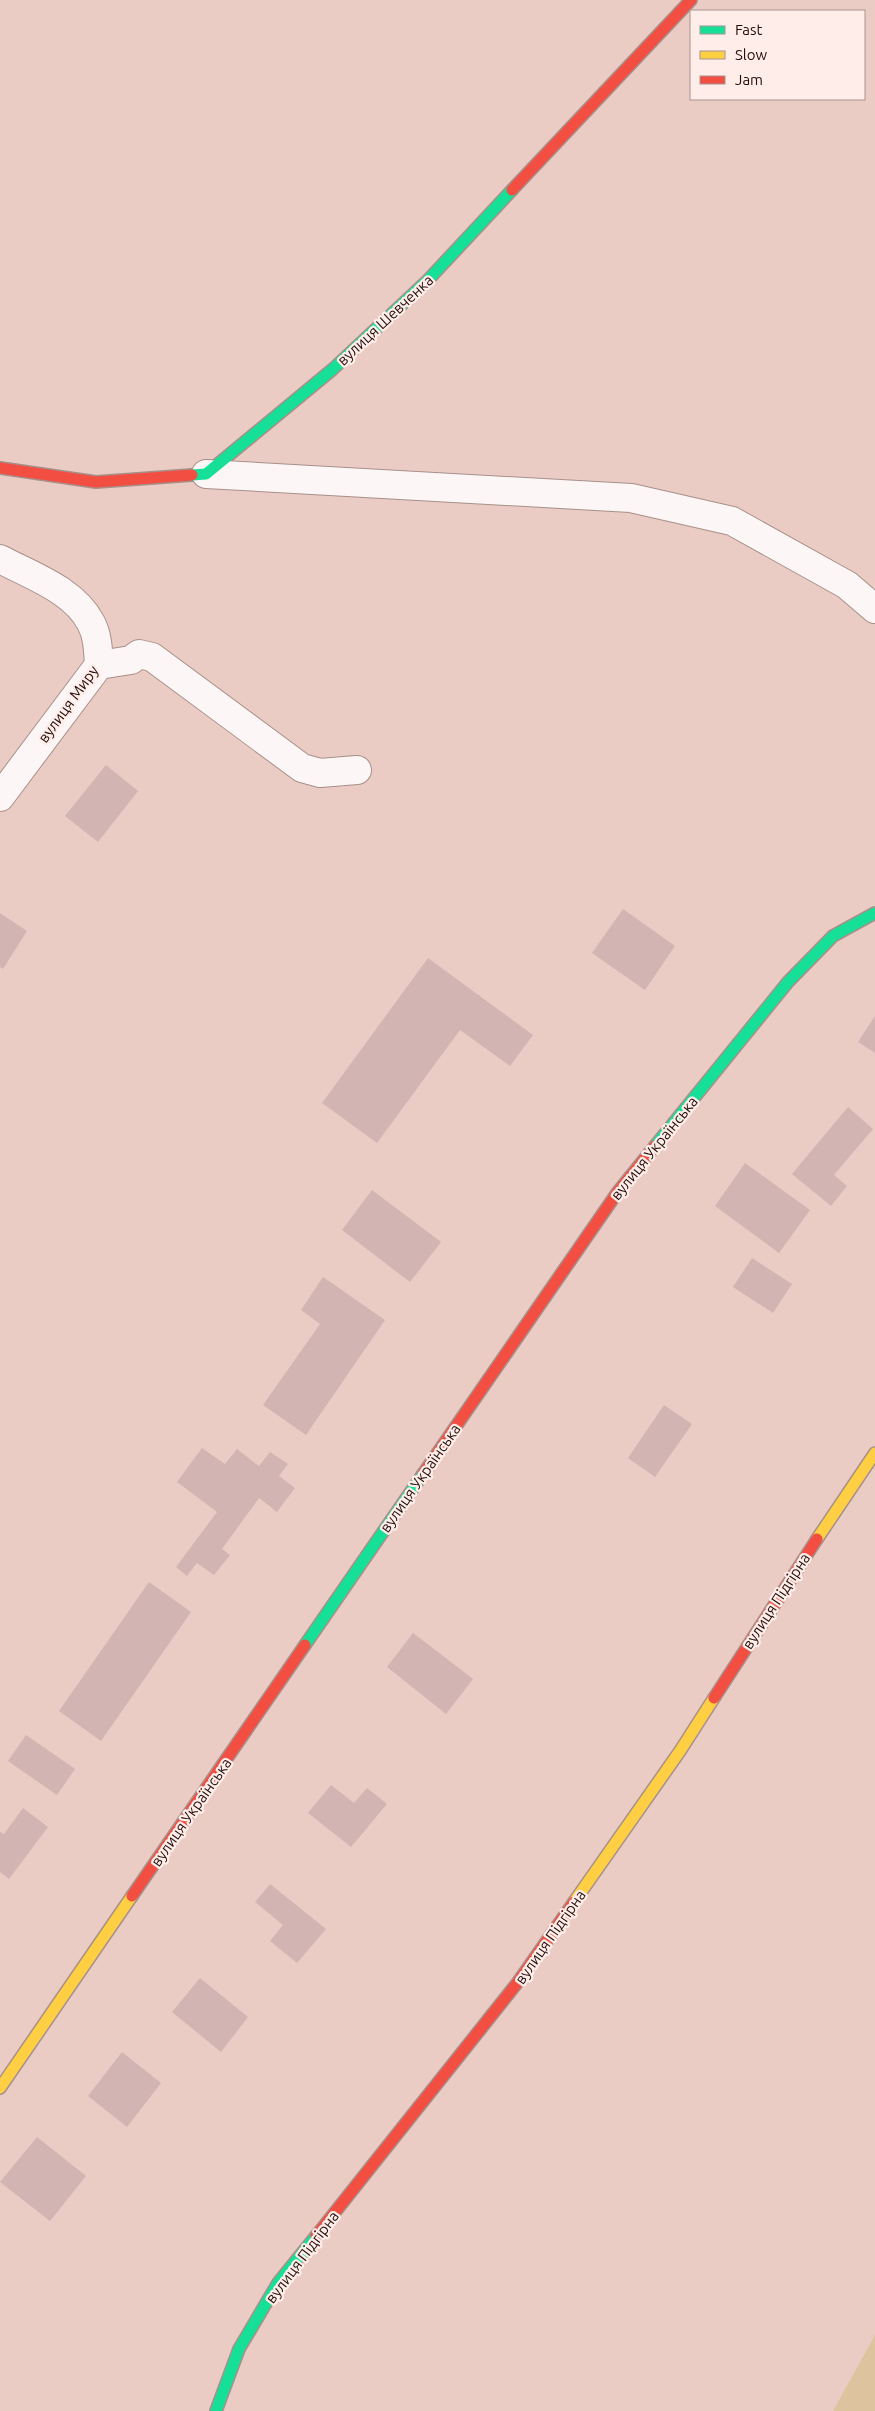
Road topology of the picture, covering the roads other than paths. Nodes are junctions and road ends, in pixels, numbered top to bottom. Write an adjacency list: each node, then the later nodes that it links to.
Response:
1 (691, 0): 3 (street, вулиця Шевченка)
2 (0, 468): 3 (street)
3 (206, 474): 5 (street)
4 (0, 559): 6 (street, вулиця Миру)
5 (875, 609)
6 (99, 666): 7 (street); 8 (street, вулиця Миру)
7 (357, 770)
8 (0, 797)
9 (875, 913): 11 (street, вулиця Українська)
10 (875, 1453): 12 (street, вулиця Підгірна)
11 (2, 2084)
12 (216, 2411)

